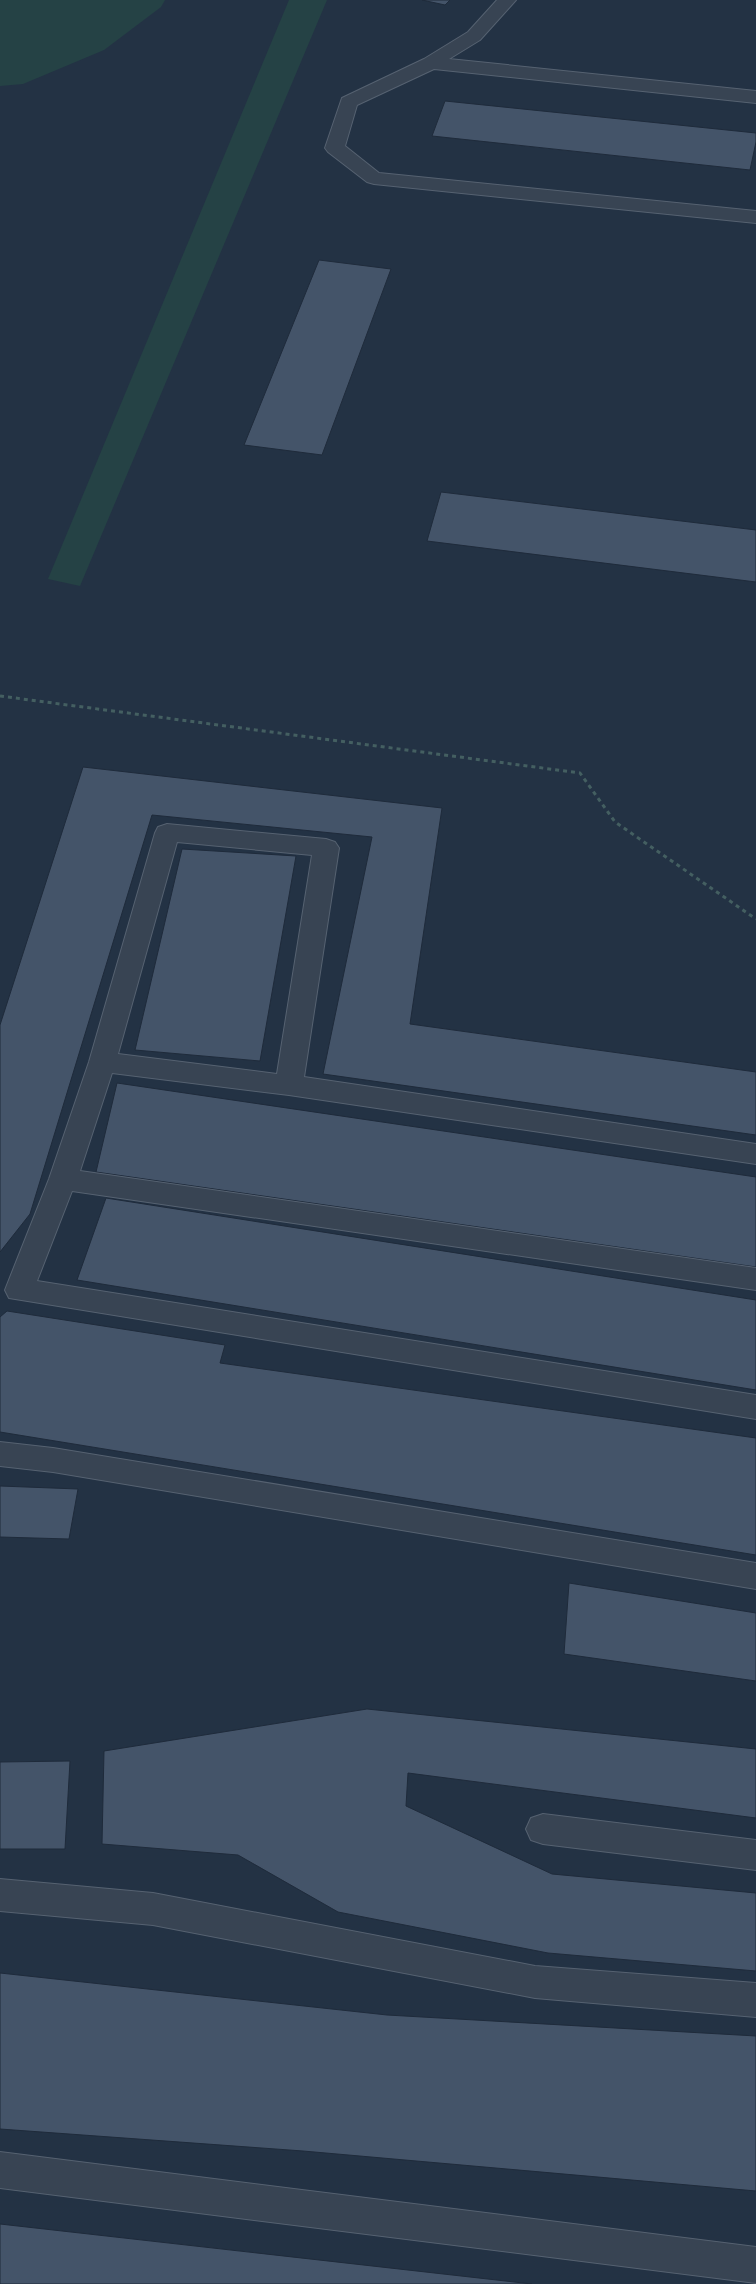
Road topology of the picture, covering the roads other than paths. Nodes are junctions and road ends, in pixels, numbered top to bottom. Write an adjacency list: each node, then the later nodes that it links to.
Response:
1 (507, 0): 2 (lane)
2 (431, 63): 3 (lane); 4 (lane)
3 (756, 97)
4 (756, 217)
5 (102, 1062): 6 (lane); 6 (lane); 8 (lane)
6 (289, 1084): 7 (lane)
7 (756, 1154)
8 (64, 1179): 9 (lane); 10 (lane)
9 (756, 1278)
10 (10, 1295): 11 (lane)
11 (756, 1407)
12 (0, 1454): 13 (lane)
13 (756, 1576)
14 (543, 1829): 15 (lane)
15 (756, 1855)
16 (0, 1895): 17 (lane)
17 (756, 2000)
18 (0, 2170): 19 (lane)
19 (756, 2265)

